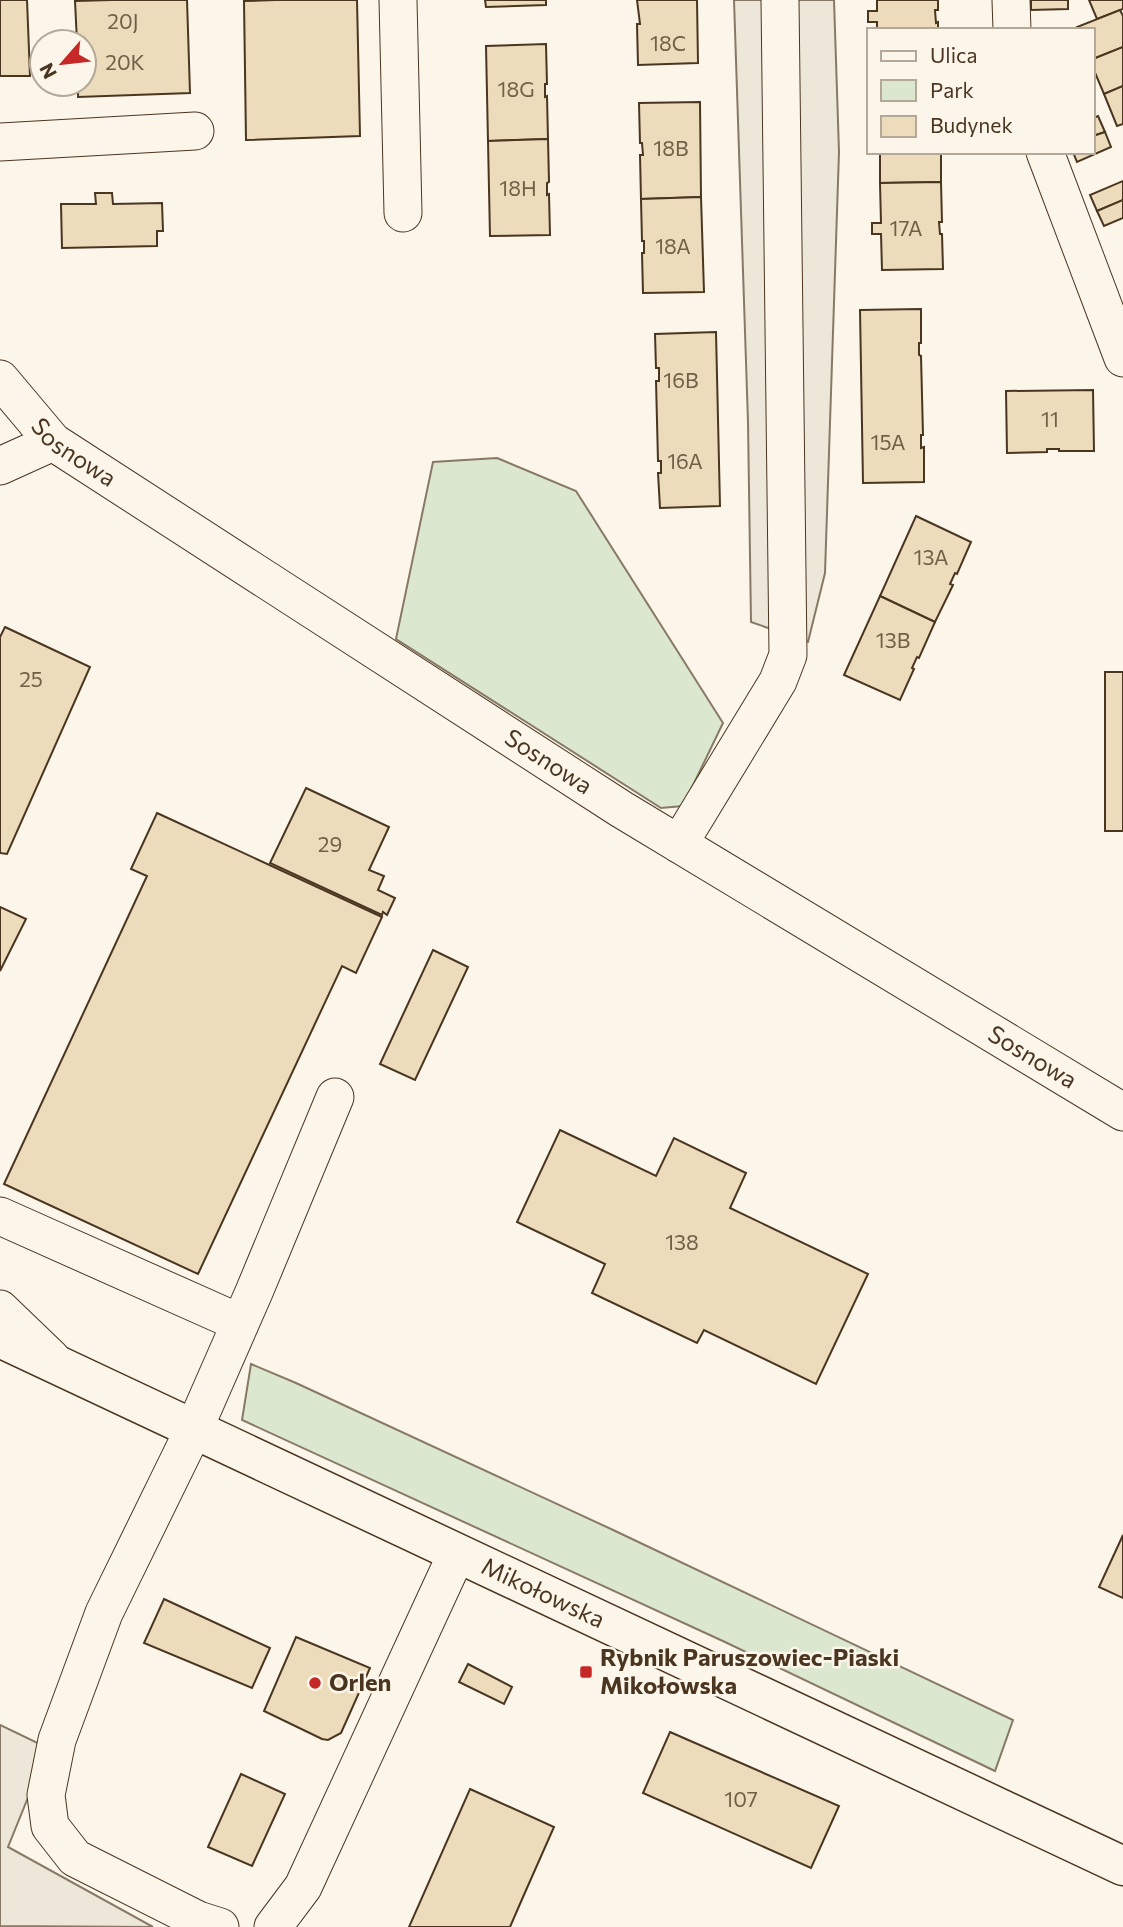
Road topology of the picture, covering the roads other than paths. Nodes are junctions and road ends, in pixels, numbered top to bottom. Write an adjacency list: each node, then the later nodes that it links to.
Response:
1 (398, 0): 8 (street)
2 (780, 0): 13 (street)
3 (1011, 0): 4 (street)
4 (1012, 28)
5 (195, 131): 6 (street)
6 (0, 142)
7 (1046, 154): 9 (street)
8 (403, 213)
9 (1123, 358)
10 (0, 379): 11 (street, Sosnowa)
11 (53, 442): 12 (street); 13 (street, Sosnowa)
12 (0, 466)
13 (679, 844): 15 (street, Sosnowa)
14 (335, 1097): 18 (street)
15 (1123, 1112)
16 (0, 1216): 18 (street)
17 (0, 1309): 20 (street)
18 (240, 1323): 21 (street)
19 (0, 1338): 20 (main road, Mikołowska)
20 (59, 1366): 21 (main road, Mikołowska)
21 (194, 1429): 22 (main road, Mikołowska); 24 (street)
22 (457, 1553): 23 (main road, Mikołowska); 25 (street)
23 (1123, 1866)
24 (220, 1927)
25 (273, 1927)

